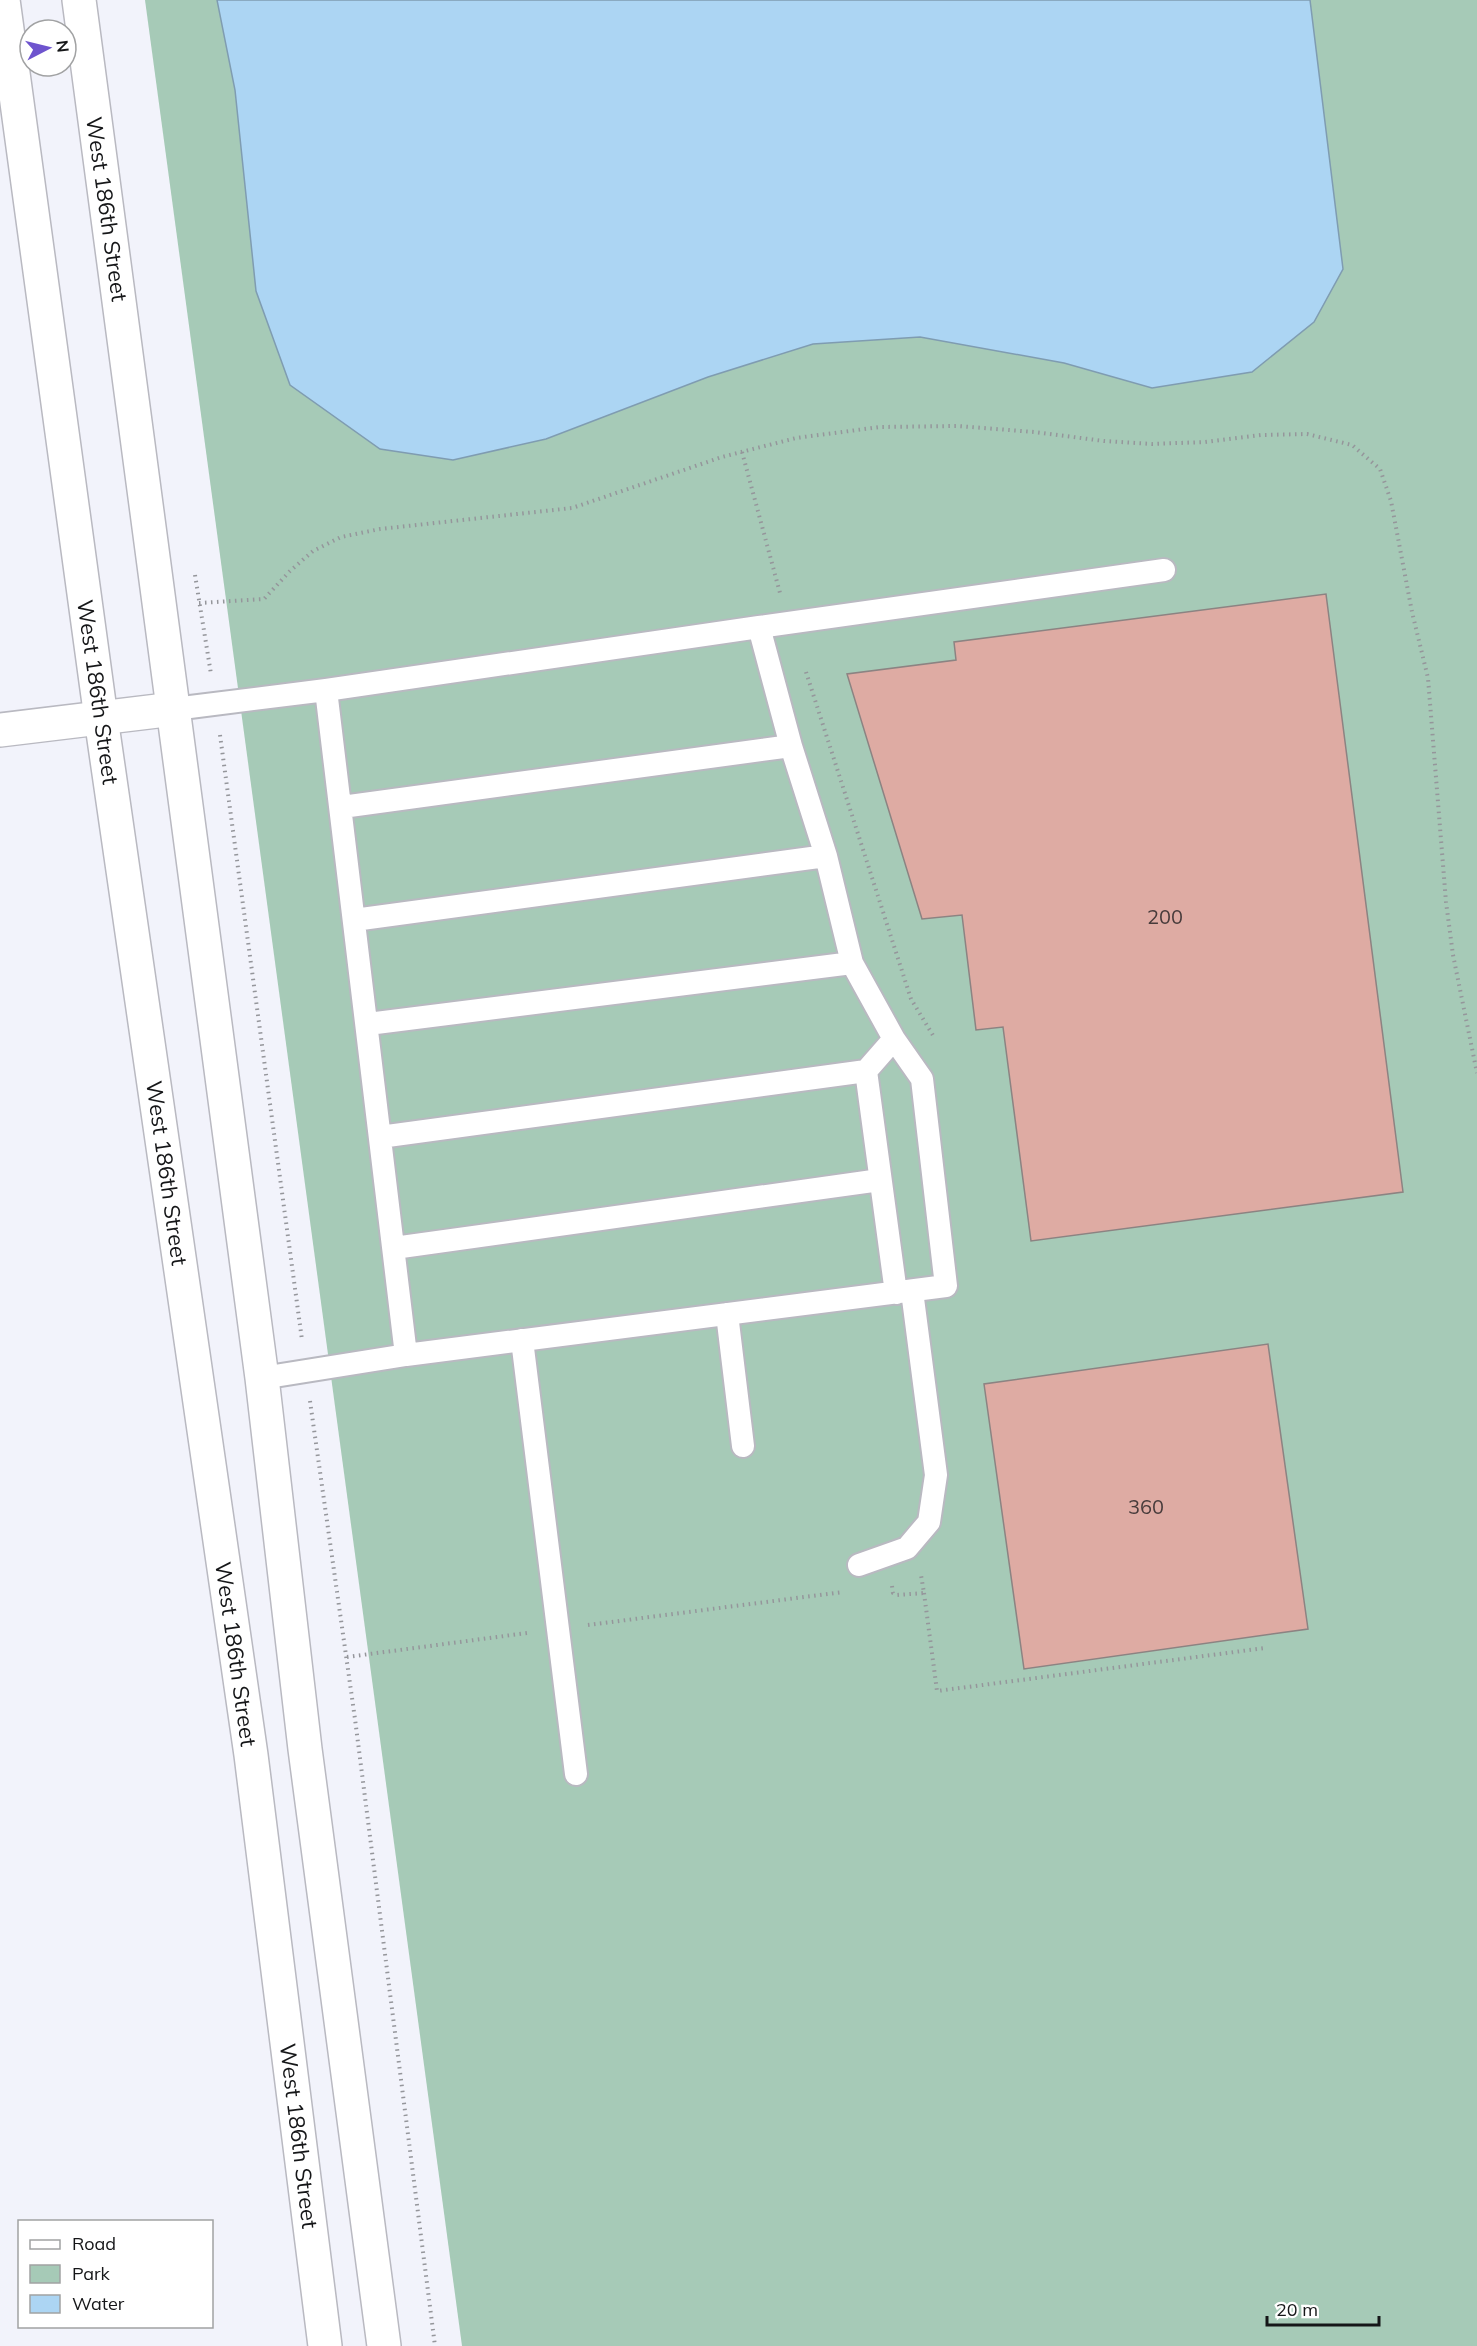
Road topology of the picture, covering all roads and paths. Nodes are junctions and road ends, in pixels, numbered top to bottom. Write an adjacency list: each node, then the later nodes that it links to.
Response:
1 (3, 0): 11 (street, West 186th Street)
2 (79, 0): 10 (street, West 186th Street)
3 (742, 452): 6 (path)
4 (194, 568): 9 (path)
5 (1164, 570): 6 (lane)
6 (790, 622): 7 (lane); 19 (path)
7 (759, 627): 8 (lane); 13 (lane)
8 (326, 690): 9 (lane); 14 (lane)
9 (216, 704): 10 (lane); 29 (path)
10 (174, 709): 11 (street); 30 (street, West 186th Street)
11 (101, 718): 12 (street); 43 (street, West 186th Street)
12 (0, 730)
13 (791, 746): 14 (lane); 15 (lane)
14 (342, 807): 16 (lane)
15 (826, 856): 16 (lane); 17 (lane)
16 (354, 920): 18 (lane)
17 (852, 963): 18 (lane); 20 (lane)
18 (368, 1024): 22 (lane)
19 (935, 1038)
20 (894, 1039): 21 (lane); 25 (lane)
21 (866, 1071): 22 (lane); 23 (lane)
22 (380, 1137): 24 (lane)
23 (880, 1180): 24 (lane); 25 (lane)
24 (394, 1248): 28 (lane)
25 (904, 1292): 26 (lane); 32 (lane)
26 (727, 1314): 27 (lane); 31 (lane)
27 (522, 1341): 28 (lane); 39 (lane)
28 (406, 1355): 29 (lane)
29 (306, 1370): 30 (lane); 41 (path)
30 (262, 1378): 44 (street, West 186th Street)
31 (743, 1446)
32 (859, 1565)
33 (921, 1572): 38 (path)
34 (896, 1579): 35 (path)
35 (892, 1585): 36 (path); 38 (path)
36 (882, 1587)
37 (851, 1591): 39 (path)
38 (924, 1593): 40 (path)
39 (558, 1629): 41 (path); 42 (lane)
40 (1264, 1648)
41 (347, 1657): 45 (path)
42 (576, 1774)
43 (325, 2346)
44 (384, 2346)
45 (435, 2346)

